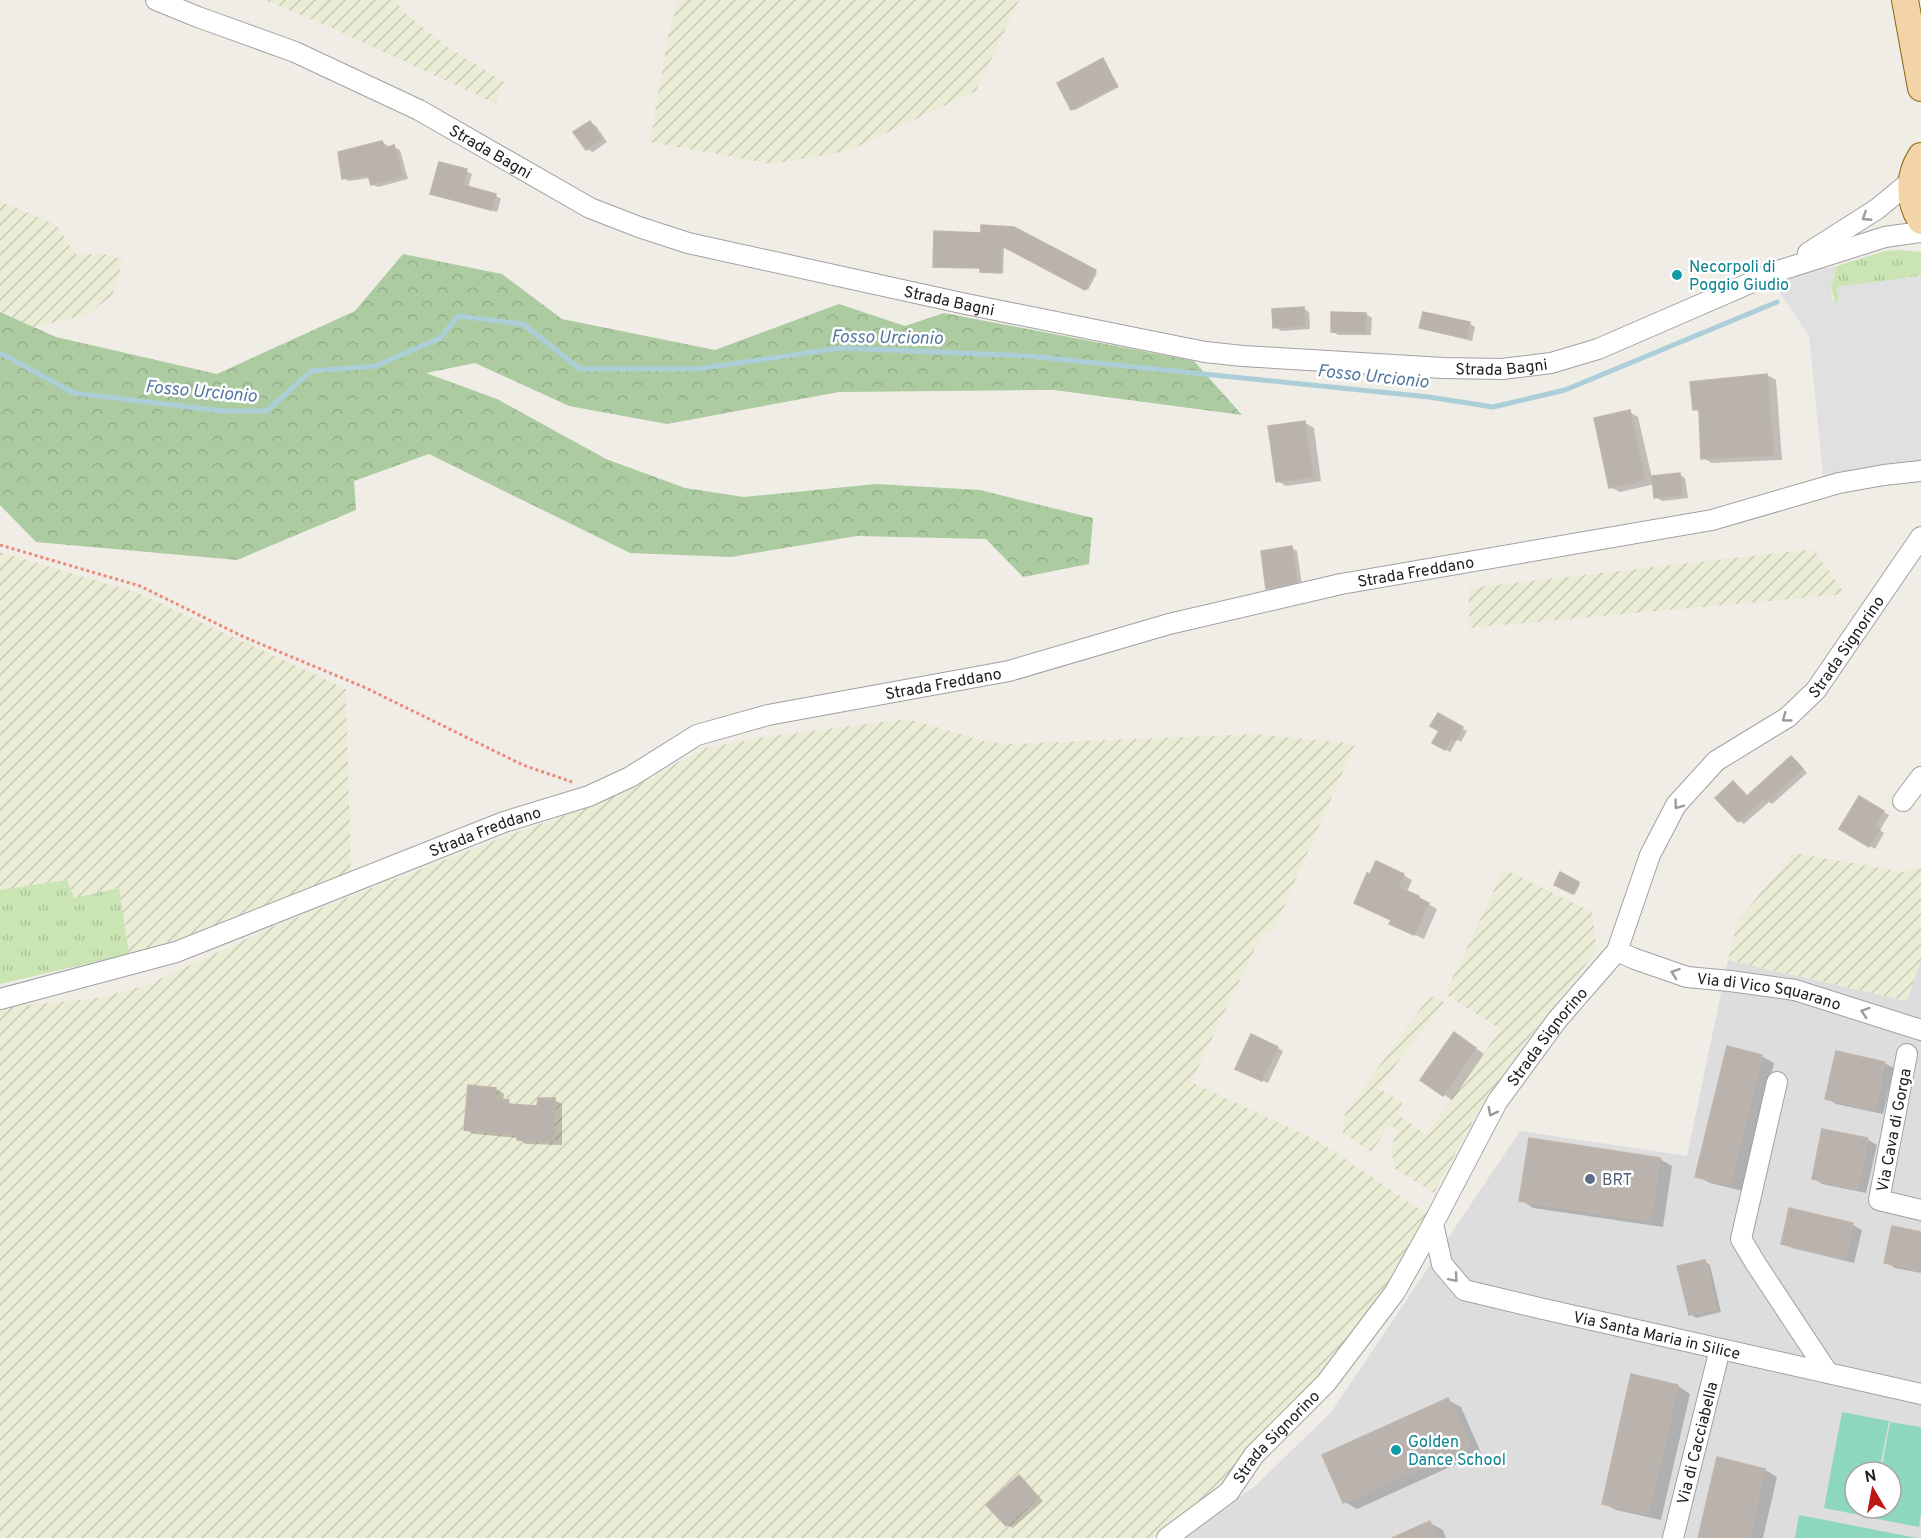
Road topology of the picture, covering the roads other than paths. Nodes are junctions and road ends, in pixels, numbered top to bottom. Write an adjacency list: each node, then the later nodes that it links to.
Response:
1 (156, 0): 10 (street, Strada Bagni)
2 (1905, 0): 5 (main road)
3 (1915, 0): 4 (main road)
4 (1921, 16)
5 (1921, 88)
6 (1921, 156): 7 (main road)
7 (1911, 181): 8 (main road); 10 (street, Strada Bagni, one-way to 10)
8 (1921, 221)
9 (1921, 232): 10 (street, Strada Bagni)
10 (1778, 271)
11 (1921, 471): 16 (street, Strada Freddano)
12 (1921, 537): 15 (street, Strada Signorino, one-way to 15)
13 (1921, 777): 14 (street)
14 (1903, 801)
15 (1617, 951): 17 (street, Via di Vico Squarano, one-way to 15); 21 (street, Strada Signorino, one-way to 21)
16 (0, 999)
17 (1921, 1030)
18 (1907, 1054): 20 (street, Via Cava di Gorga)
19 (1777, 1082): 23 (street)
20 (1921, 1210)
21 (1433, 1224): 22 (street, Via Santa Maria in Silice, one-way to 22); 25 (street, Strada Signorino)
22 (1720, 1348): 23 (street, Via Santa Maria in Silice); 26 (street, Via di Cacciabella)
23 (1828, 1373): 24 (street, Via Santa Maria in Silice)
24 (1921, 1394)
25 (1167, 1538)
26 (1673, 1538)

